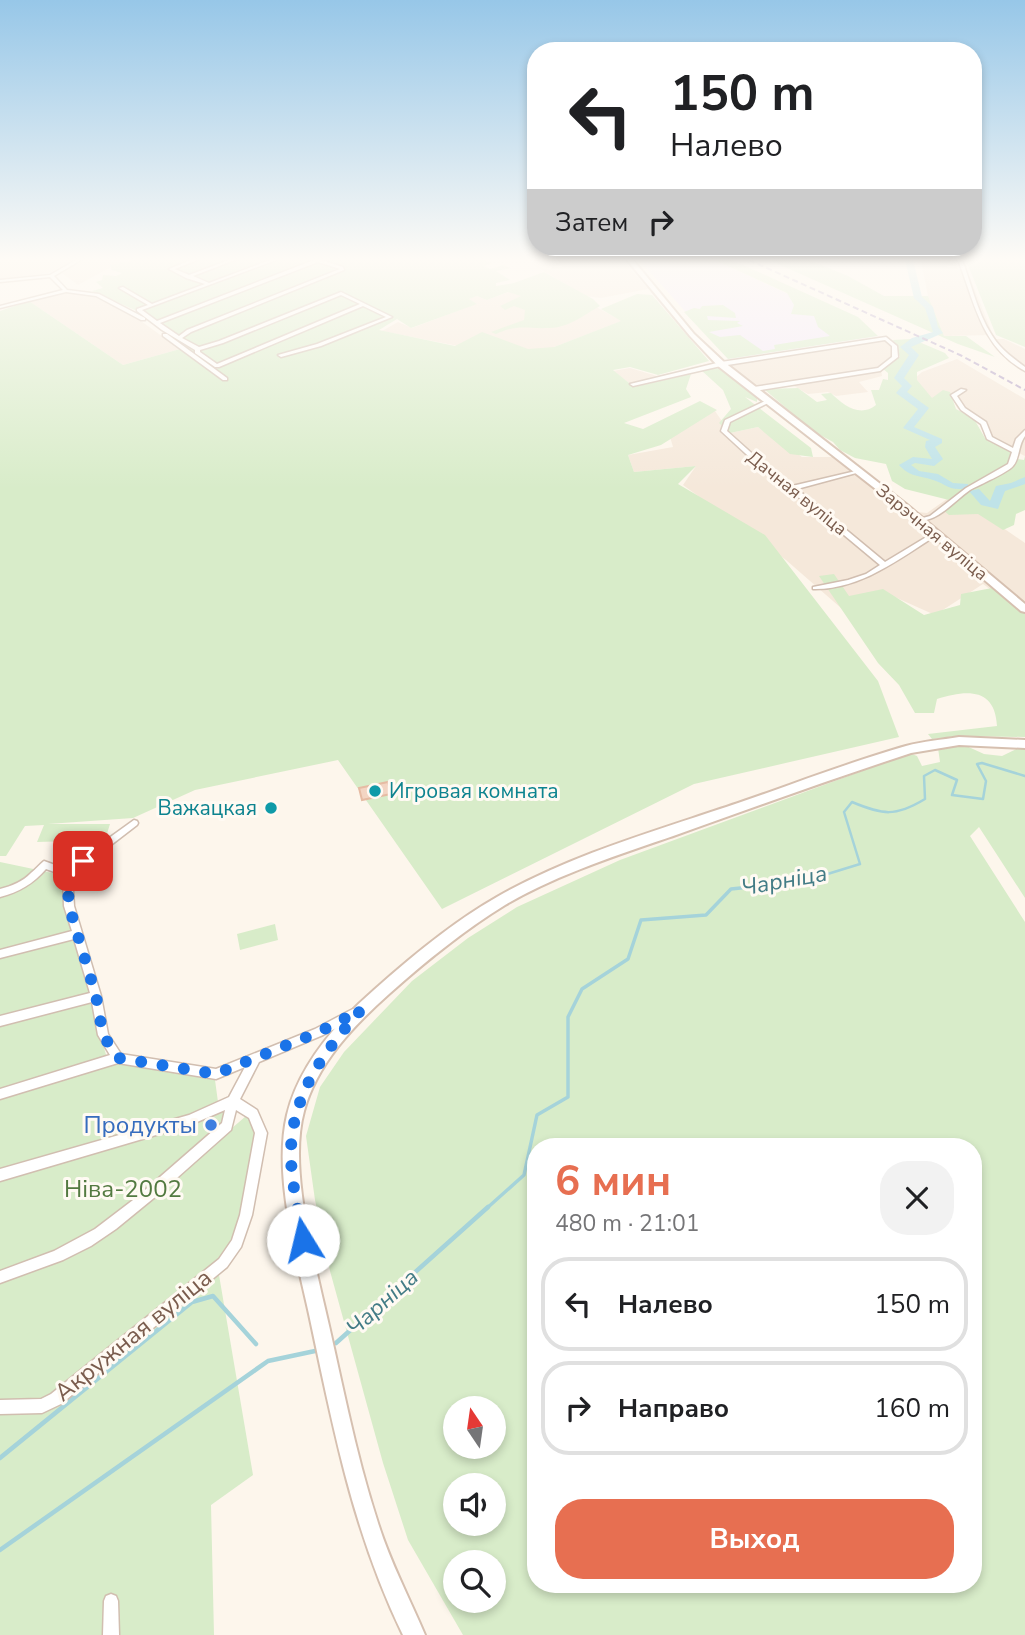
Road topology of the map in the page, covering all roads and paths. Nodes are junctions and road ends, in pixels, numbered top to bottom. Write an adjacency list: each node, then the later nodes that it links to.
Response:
1 (167, 336): 9 (street)
2 (235, 336): 8 (street)
3 (290, 336): 8 (street)
4 (341, 336): 10 (street)
5 (693, 336): 11 (street, Зарэчная вуліца)
6 (989, 336): 12 (street)
7 (180, 337): 8 (street)
8 (195, 347): 9 (street)
9 (184, 348): 13 (street)
10 (281, 355)
11 (721, 364): 14 (street); 15 (street, Зарэчная вуліца); 15 (street)
12 (1025, 369)
13 (225, 379)
14 (633, 384)
15 (754, 389): 17 (street, Зарэчная вуліца)
16 (963, 390): 19 (street)
17 (769, 401): 20 (street, Зарэчная вуліца); 21 (street, Дачная вуліца)
18 (1025, 432): 19 (street)
19 (1016, 452): 22 (street)
20 (858, 471): 21 (street); 22 (street, Зарэчная вуліца)
21 (792, 488): 24 (street, Дачная вуліца)
22 (921, 520): 23 (street, Зарэчная вуліца)
23 (935, 534): 24 (street); 26 (street, Зарэчная вуліца)
24 (883, 564): 25 (street)
25 (815, 588)
26 (1024, 608)
27 (1025, 744): 34 (street)
28 (134, 823): 29 (street)
29 (67, 873): 30 (street); 31 (street)
30 (0, 893)
31 (77, 934): 32 (street); 33 (street)
32 (0, 954)
33 (96, 996): 35 (street); 36 (street)
34 (361, 1010): 37 (street); 45 (street)
35 (0, 1021)
36 (118, 1058): 37 (street); 38 (street)
37 (254, 1060): 39 (street)
38 (0, 1094)
39 (227, 1104): 40 (street); 41 (street); 42 (street, Акружная вуліца)
40 (0, 1175)
41 (0, 1277)
42 (0, 1407)
43 (111, 1601): 44 (street)
44 (111, 1635)
45 (414, 1635)

